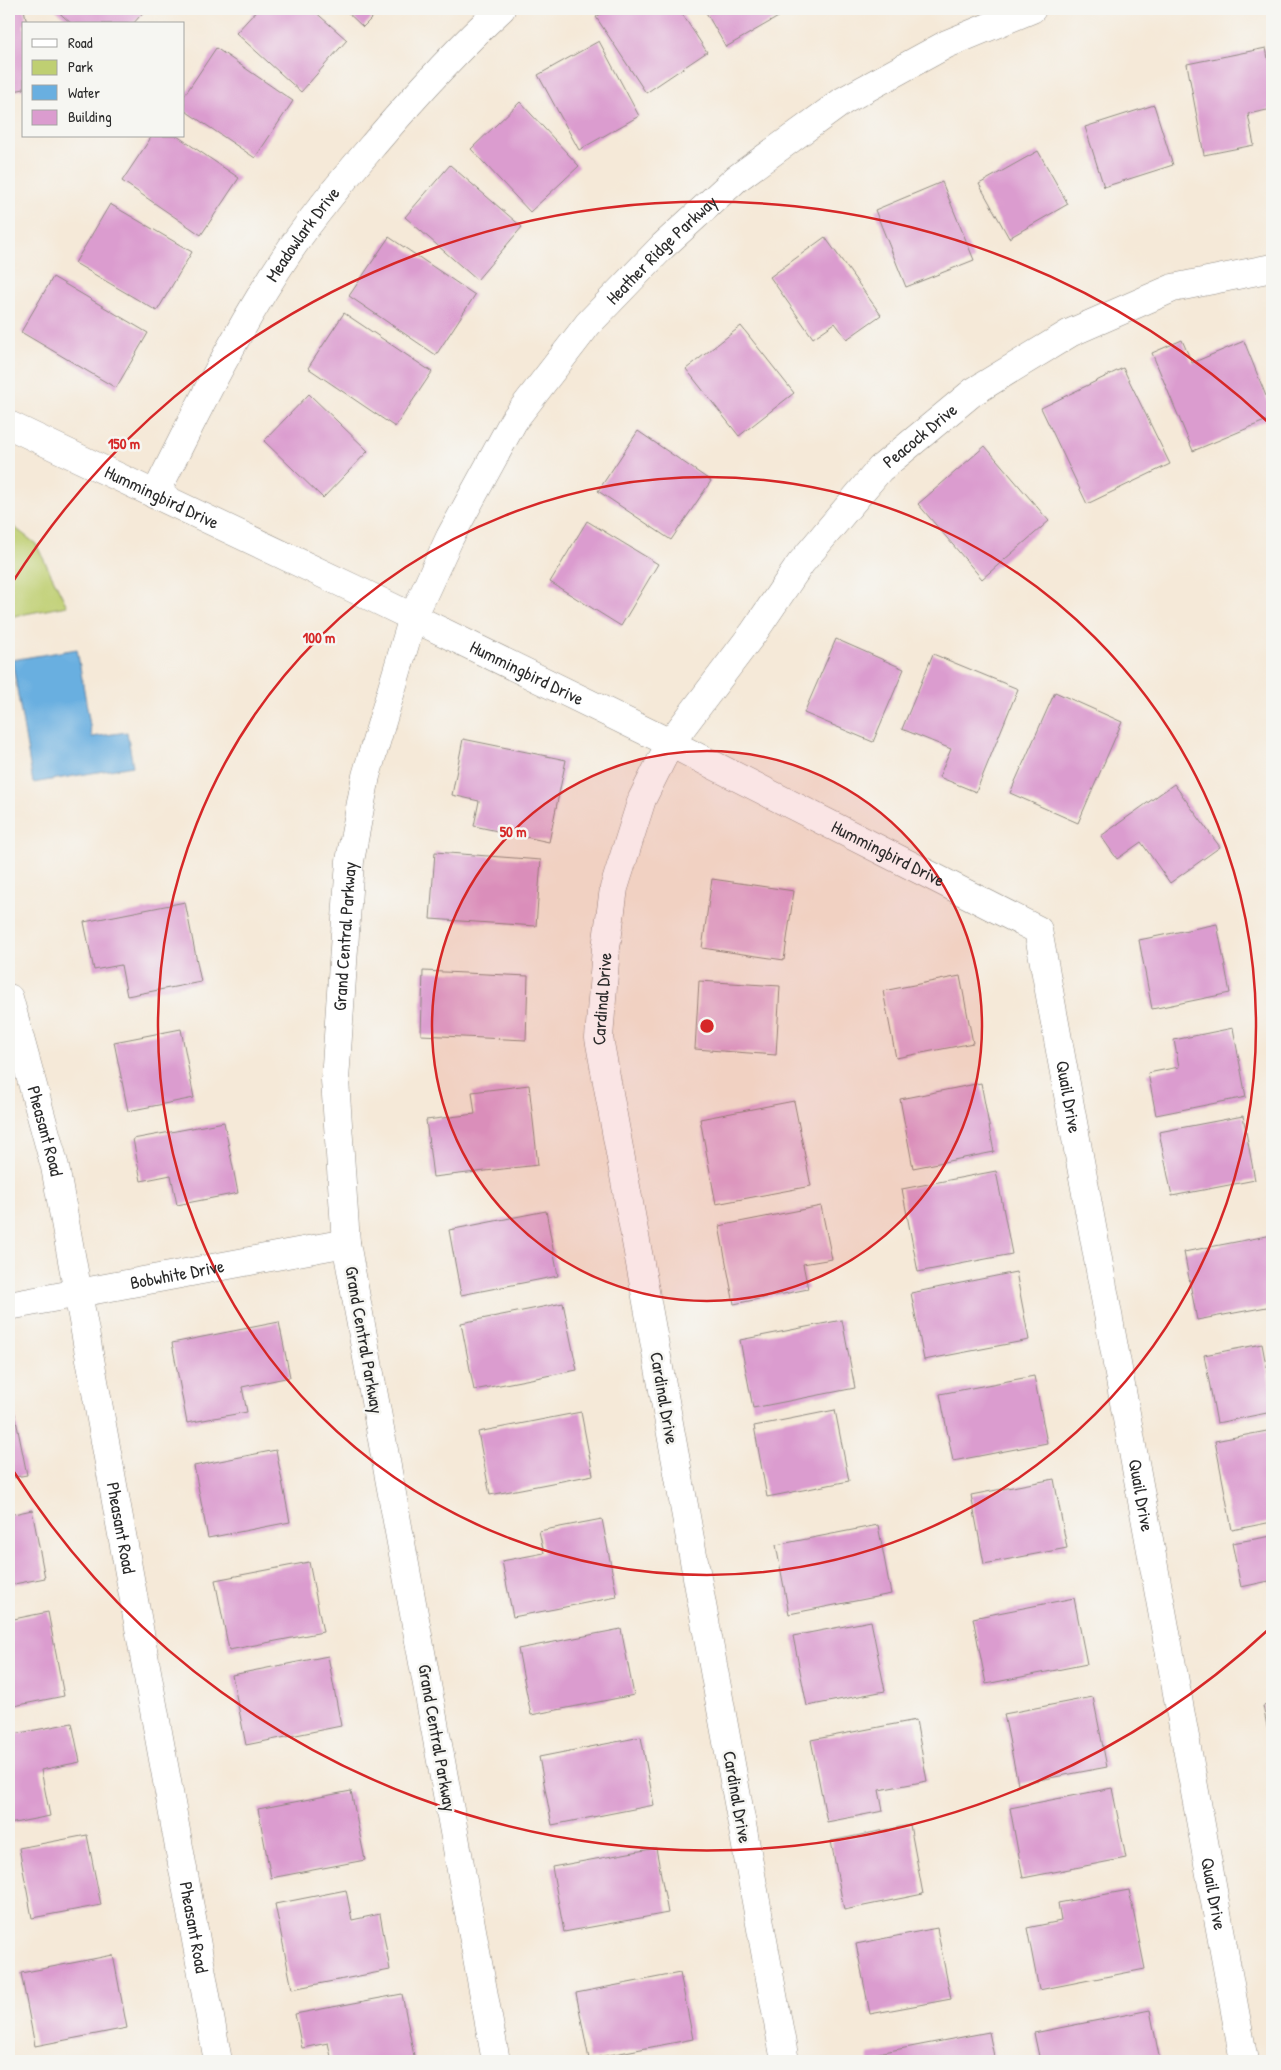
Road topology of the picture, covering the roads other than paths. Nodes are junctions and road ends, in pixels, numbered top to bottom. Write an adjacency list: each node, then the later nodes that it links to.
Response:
1 (501, 9): 5 (street, Meadowlark Drive)
2 (1032, 9): 6 (street, Heather Ridge Parkway)
3 (1272, 268): 7 (street, Peacock Drive)
4 (9, 425): 5 (street, Hummingbird Drive)
5 (155, 495): 6 (street, Hummingbird Drive)
6 (413, 617): 7 (street, Hummingbird Drive); 10 (street, Grand Central Parkway)
7 (670, 743): 8 (street, Hummingbird Drive); 15 (street, Cardinal Drive)
8 (1038, 930): 16 (street, Quail Drive)
9 (9, 998): 11 (street, Pheasant Road)
10 (346, 1243): 11 (street, Bobwhite Drive); 14 (street, Grand Central Parkway)
11 (79, 1292): 12 (street, Bobwhite Drive); 13 (street, Pheasant Road)
12 (9, 1306)
13 (218, 2061)
14 (496, 2061)
15 (785, 2061)
16 (1244, 2061)

